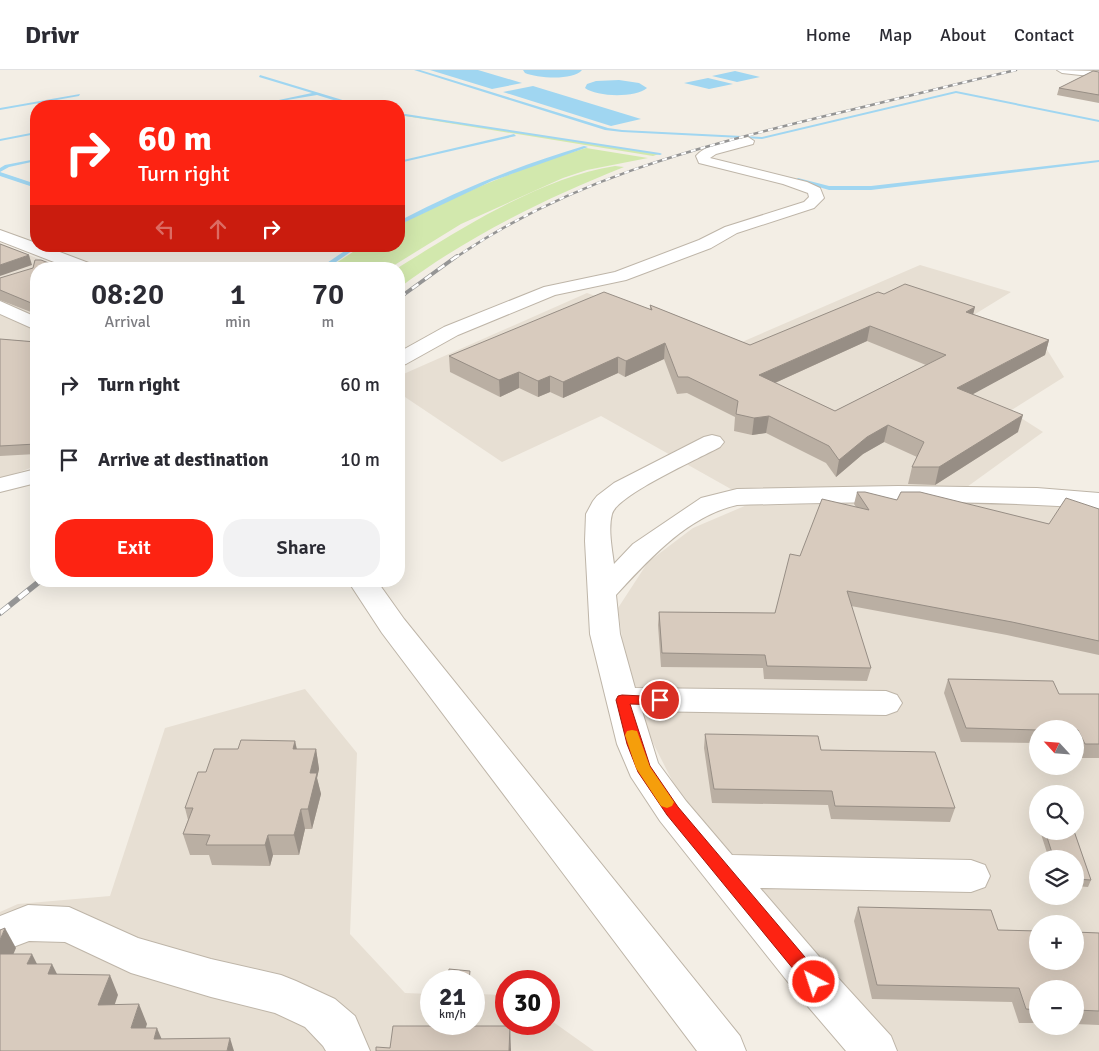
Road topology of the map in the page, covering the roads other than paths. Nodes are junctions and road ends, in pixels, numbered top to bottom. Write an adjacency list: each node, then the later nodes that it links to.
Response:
1 (1062, 70): 2 (street)
2 (1099, 74)
3 (748, 140): 12 (street)
4 (0, 235): 5 (street)
5 (30, 246)
6 (45, 252): 7 (street)
7 (66, 260): 8 (street); 9 (street)
8 (60, 262)
9 (71, 262)
10 (0, 307): 11 (street)
11 (30, 321)
12 (405, 357)
13 (712, 442): 18 (street)
14 (30, 478): 15 (street)
15 (0, 485)
16 (1099, 501): 18 (street)
17 (366, 587): 25 (street)
18 (602, 594): 19 (street)
19 (622, 700): 20 (street); 21 (street)
20 (886, 703)
21 (722, 871): 22 (street); 26 (street)
22 (971, 876)
23 (0, 934): 24 (street)
24 (348, 1051)
25 (724, 1051)
26 (875, 1051)

